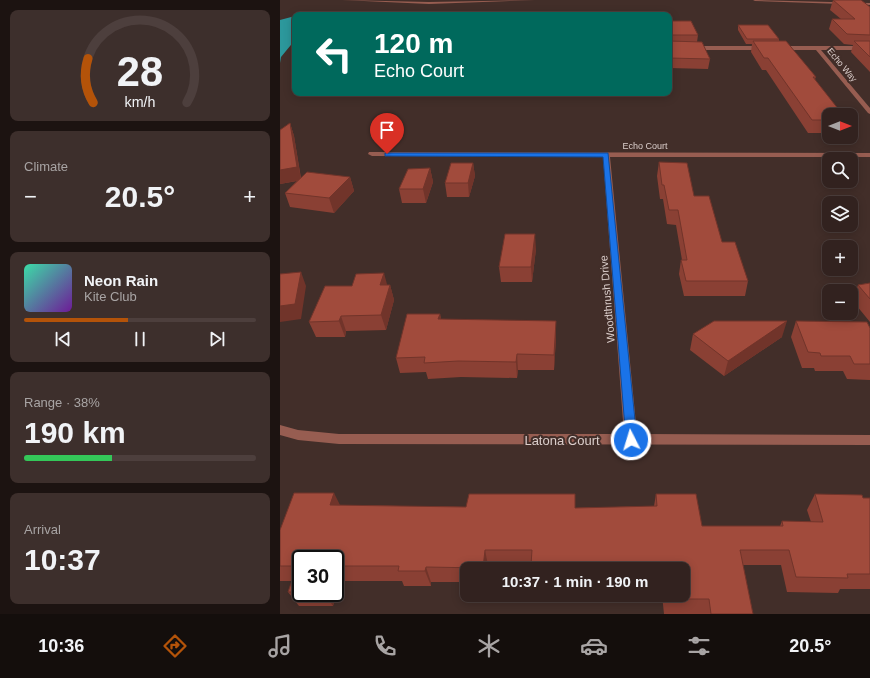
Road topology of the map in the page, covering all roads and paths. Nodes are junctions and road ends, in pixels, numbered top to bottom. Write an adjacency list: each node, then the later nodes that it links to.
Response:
1 (344, 0): 2 (street)
2 (349, 0): 3 (street)
3 (533, 0)
4 (755, 0): 5 (street)
5 (870, 4)
6 (672, 48): 7 (street)
7 (817, 48): 8 (street); 9 (street, Echo Way)
8 (870, 48)
9 (870, 112)
10 (372, 154): 11 (street, Echo Court)
11 (606, 155): 12 (street, Echo Court); 14 (street, Woodthrush Drive)
12 (870, 155)
13 (280, 430): 14 (street, Latona Court)
14 (631, 440): 15 (street, Latona Court)
15 (870, 440)

